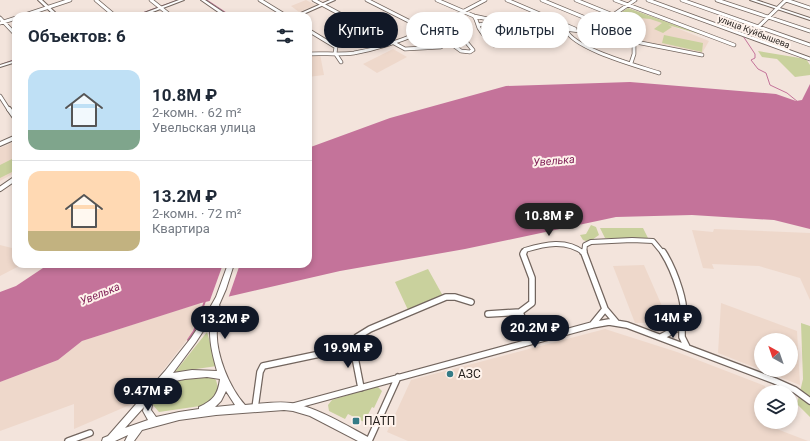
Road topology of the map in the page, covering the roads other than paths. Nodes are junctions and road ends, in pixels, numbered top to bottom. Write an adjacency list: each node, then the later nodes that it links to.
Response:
1 (40, 0): 25 (street)
2 (70, 0): 25 (street)
3 (96, 0): 32 (street)
4 (151, 0): 26 (street)
5 (182, 0): 26 (street)
6 (203, 0): 35 (street)
7 (260, 0): 36 (street)
8 (314, 0): 23 (street)
9 (333, 0): 23 (street)
10 (367, 0): 50 (street)
11 (436, 0): 29 (street)
12 (484, 0): 29 (street)
13 (507, 0): 40 (street)
14 (542, 0): 43 (street)
15 (576, 0): 41 (street)
16 (615, 0): 24 (street)
17 (635, 0): 24 (street)
18 (648, 0): 59 (street, улица Куйбышева)
19 (682, 0): 54 (street)
20 (717, 0): 46 (street)
21 (752, 0): 27 (street)
22 (786, 0): 27 (street); 28 (street)
23 (322, 5): 37 (street); 38 (street)
24 (628, 5): 42 (street); 62 (street)
25 (48, 7): 30 (street); 31 (street)
26 (160, 8): 33 (street); 34 (street)
27 (778, 8): 46 (street); 49 (street)
28 (810, 8)
29 (462, 11): 39 (street)
30 (34, 12)
31 (53, 12)
32 (110, 12)
33 (149, 12)
34 (166, 12)
35 (222, 12)
36 (280, 12)
37 (305, 12)
38 (335, 12)
39 (466, 12)
40 (534, 12)
41 (606, 12)
42 (618, 12)
43 (577, 14)
44 (474, 16): 45 (street); 53 (street)
45 (481, 17)
46 (768, 17): 54 (street); 56 (street)
47 (0, 18): 51 (street)
48 (12, 19): 51 (street)
49 (810, 19)
50 (406, 21)
51 (2, 23): 57 (street)
52 (481, 24): 53 (street)
53 (478, 25): 55 (street)
54 (758, 26): 59 (street); 63 (street)
55 (481, 30)
56 (810, 31)
57 (12, 32)
58 (312, 32): 70 (street)
59 (748, 36): 73 (street, улица Куйбышева)
60 (569, 37): 76 (street)
61 (646, 44): 72 (street)
62 (734, 45)
63 (810, 45)
64 (398, 46): 66 (street)
65 (375, 48): 70 (street)
66 (431, 48)
67 (457, 48): 68 (street)
68 (470, 48)
69 (634, 48): 76 (street)
70 (336, 53): 71 (street); 75 (street)
71 (312, 54)
72 (702, 55)
73 (810, 60)
74 (12, 62): 77 (street)
75 (341, 62)
76 (631, 63): 78 (street)
77 (0, 66)
78 (659, 73)
79 (0, 96): 80 (street)
80 (12, 113)
81 (12, 139): 82 (street)
82 (0, 144)
83 (12, 181): 84 (street)
84 (0, 189)
85 (584, 253): 89 (street); 90 (street); 94 (street)
86 (230, 268): 88 (street)
87 (471, 302): 97 (street)
88 (217, 303): 99 (street); 101 (street)
89 (604, 309): 92 (street); 93 (street)
90 (520, 312): 91 (street); 96 (street)
91 (488, 314)
92 (616, 322): 93 (street); 95 (street)
93 (592, 326): 96 (street)
94 (682, 326): 95 (street); 98 (street)
95 (661, 337): 98 (street)
96 (531, 341): 100 (street)
97 (354, 347): 102 (street); 106 (street)
98 (687, 347): 104 (street)
99 (224, 376): 101 (street); 107 (street); 108 (street)
100 (398, 378): 102 (street); 115 (street)
101 (162, 380): 103 (street)
102 (361, 388): 105 (street)
103 (153, 390): 109 (street); 112 (street)
104 (810, 401)
105 (292, 407): 106 (street); 115 (street)
106 (255, 408): 107 (street)
107 (244, 409): 108 (street)
108 (200, 412): 109 (street)
109 (154, 421): 110 (street)
110 (139, 426): 112 (street); 114 (street)
111 (90, 433): 113 (street)
112 (109, 440)
113 (68, 441)
114 (129, 441)
115 (368, 441)

